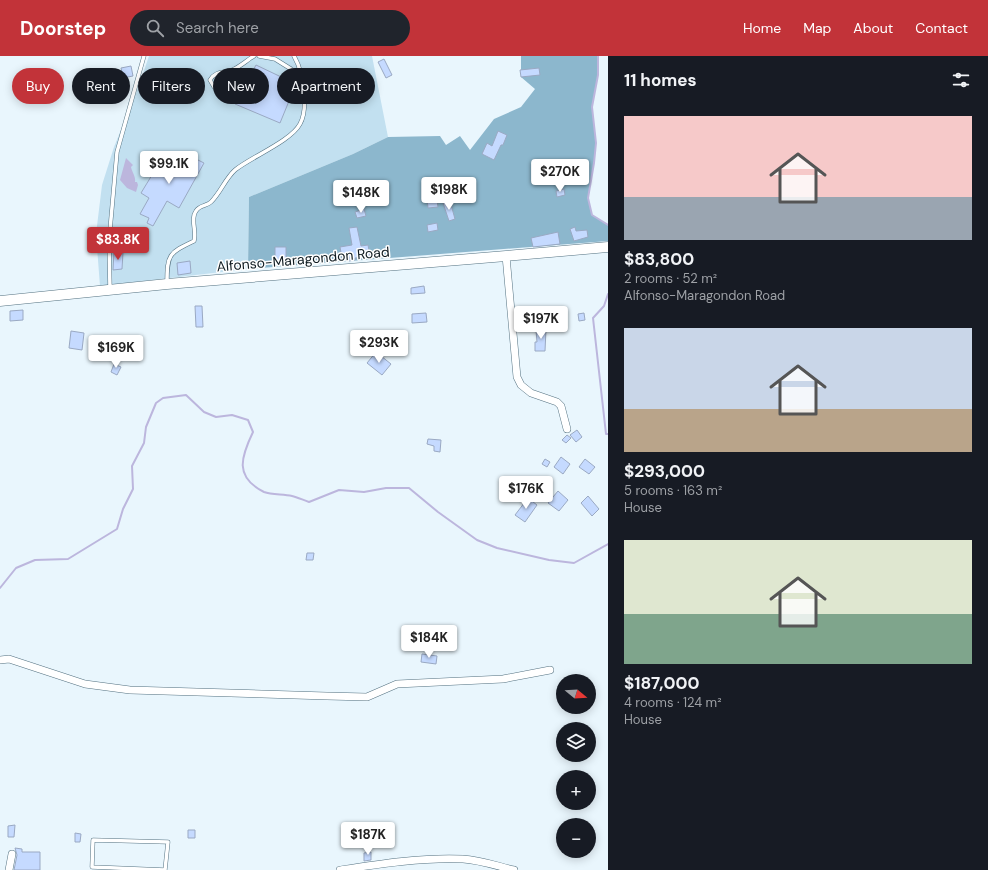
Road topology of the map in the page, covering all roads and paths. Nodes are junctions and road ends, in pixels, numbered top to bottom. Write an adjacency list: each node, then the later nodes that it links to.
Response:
1 (144, 56): 14 (lane)
2 (254, 56): 5 (lane)
3 (259, 56): 6 (lane)
4 (294, 56): 7 (lane)
5 (235, 68)
6 (289, 68)
7 (300, 68)
8 (213, 76): 9 (lane)
9 (213, 85)
10 (305, 104): 13 (lane)
11 (608, 247): 12 (street, Alfonso-Maragondon Road)
12 (506, 256): 13 (street, Alfonso-Maragondon Road); 16 (street)
13 (167, 284): 14 (street, Alfonso-Maragondon Road)
14 (110, 290): 15 (street, Alfonso-Maragondon Road)
15 (0, 301)
16 (566, 429)
17 (0, 660): 18 (street)
18 (550, 670)
19 (12, 854): 20 (street)
20 (9, 870)
21 (165, 870): 21 (lane)
22 (340, 870): 23 (street)
23 (514, 870)

